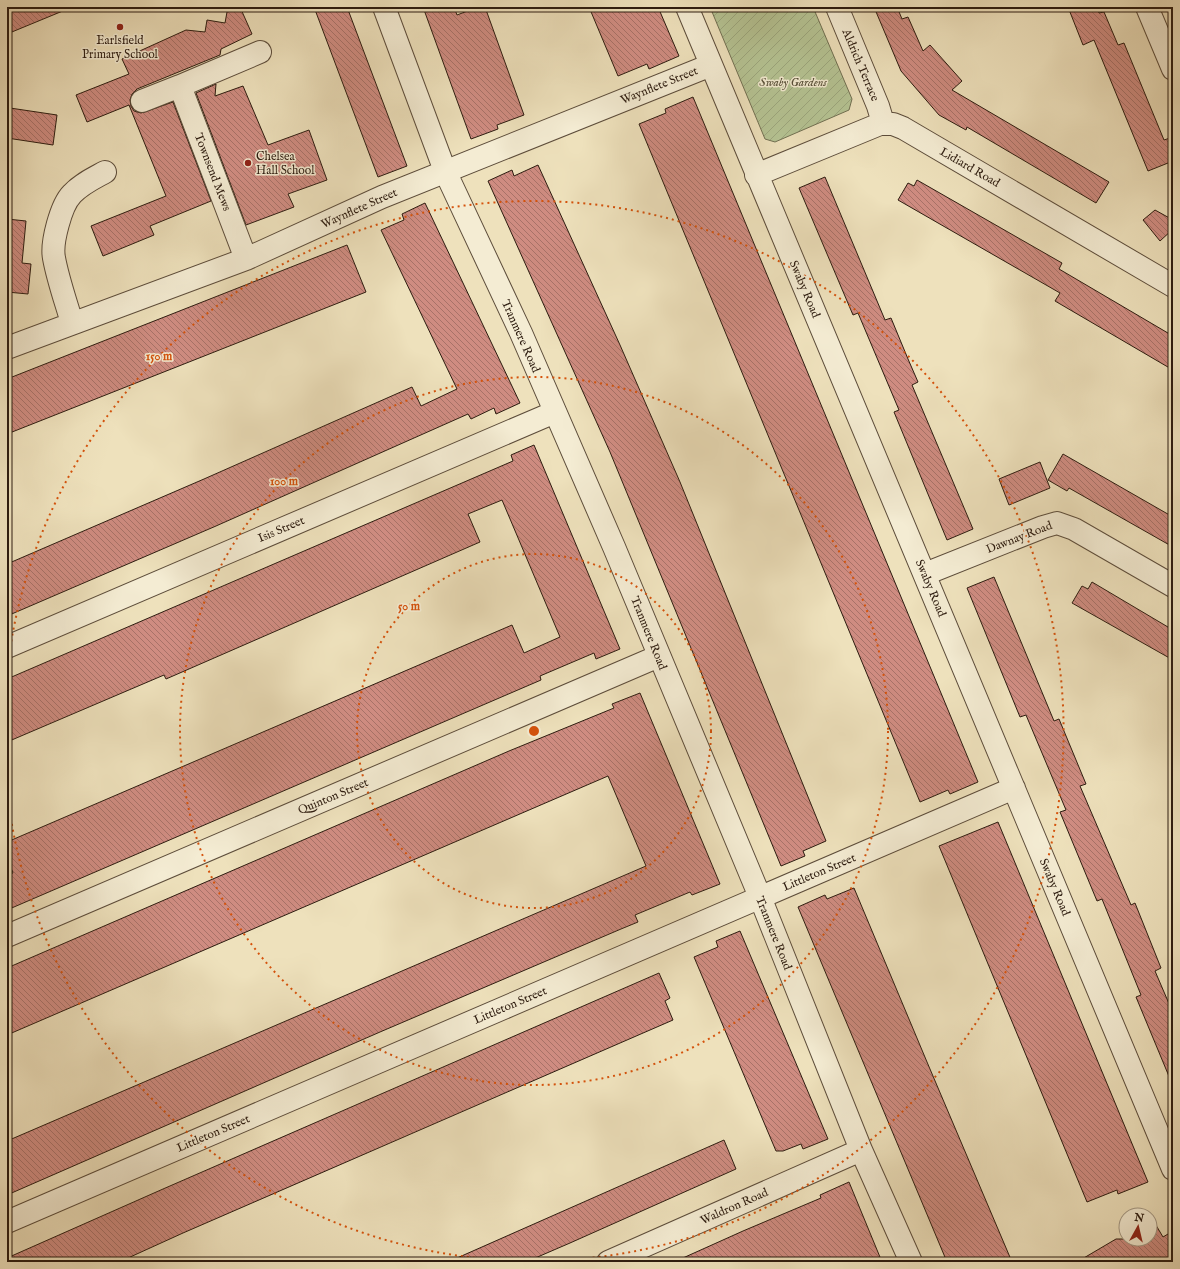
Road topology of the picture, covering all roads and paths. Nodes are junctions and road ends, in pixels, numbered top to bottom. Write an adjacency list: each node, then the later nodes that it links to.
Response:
1 (384, 7): 11 (street, Tranmere Road)
2 (687, 7): 6 (street, Swaby Road)
3 (837, 7): 10 (street, Aldrich Terrace)
4 (1147, 7): 7 (street)
5 (260, 52): 8 (street)
6 (711, 65): 11 (street, Waynflete Street); 13 (street, Swaby Road)
7 (1173, 69)
8 (180, 86): 9 (street); 14 (street, Townsend Mews)
9 (142, 101)
10 (880, 124): 13 (street); 15 (street, Lidiard Road)
11 (445, 171): 14 (street, Waynflete Street); 18 (street, Tranmere Road)
12 (105, 172): 16 (street)
13 (756, 175): 19 (street, Swaby Road)
14 (246, 259): 16 (street, Waynflete Street)
15 (1173, 286)
16 (72, 323): 17 (street, Waynflete Street)
17 (7, 348)
18 (555, 412): 21 (street, Isis Street); 22 (street, Tranmere Road)
19 (925, 574): 20 (street, Dawnay Road); 23 (street, Swaby Road)
20 (1173, 586)
21 (7, 647)
22 (659, 656): 24 (street, Tranmere Road); 25 (street, Quinton Street)
23 (1014, 788): 24 (street, Littleton Street); 27 (street, Swaby Road)
24 (760, 897): 26 (street, Tranmere Road); 28 (street, Littleton Street)
25 (7, 936)
26 (861, 1150): 29 (street, Waldron Road); 30 (street, Tranmere Road)
27 (1173, 1169)
28 (7, 1222)
29 (608, 1262)
30 (911, 1262)

